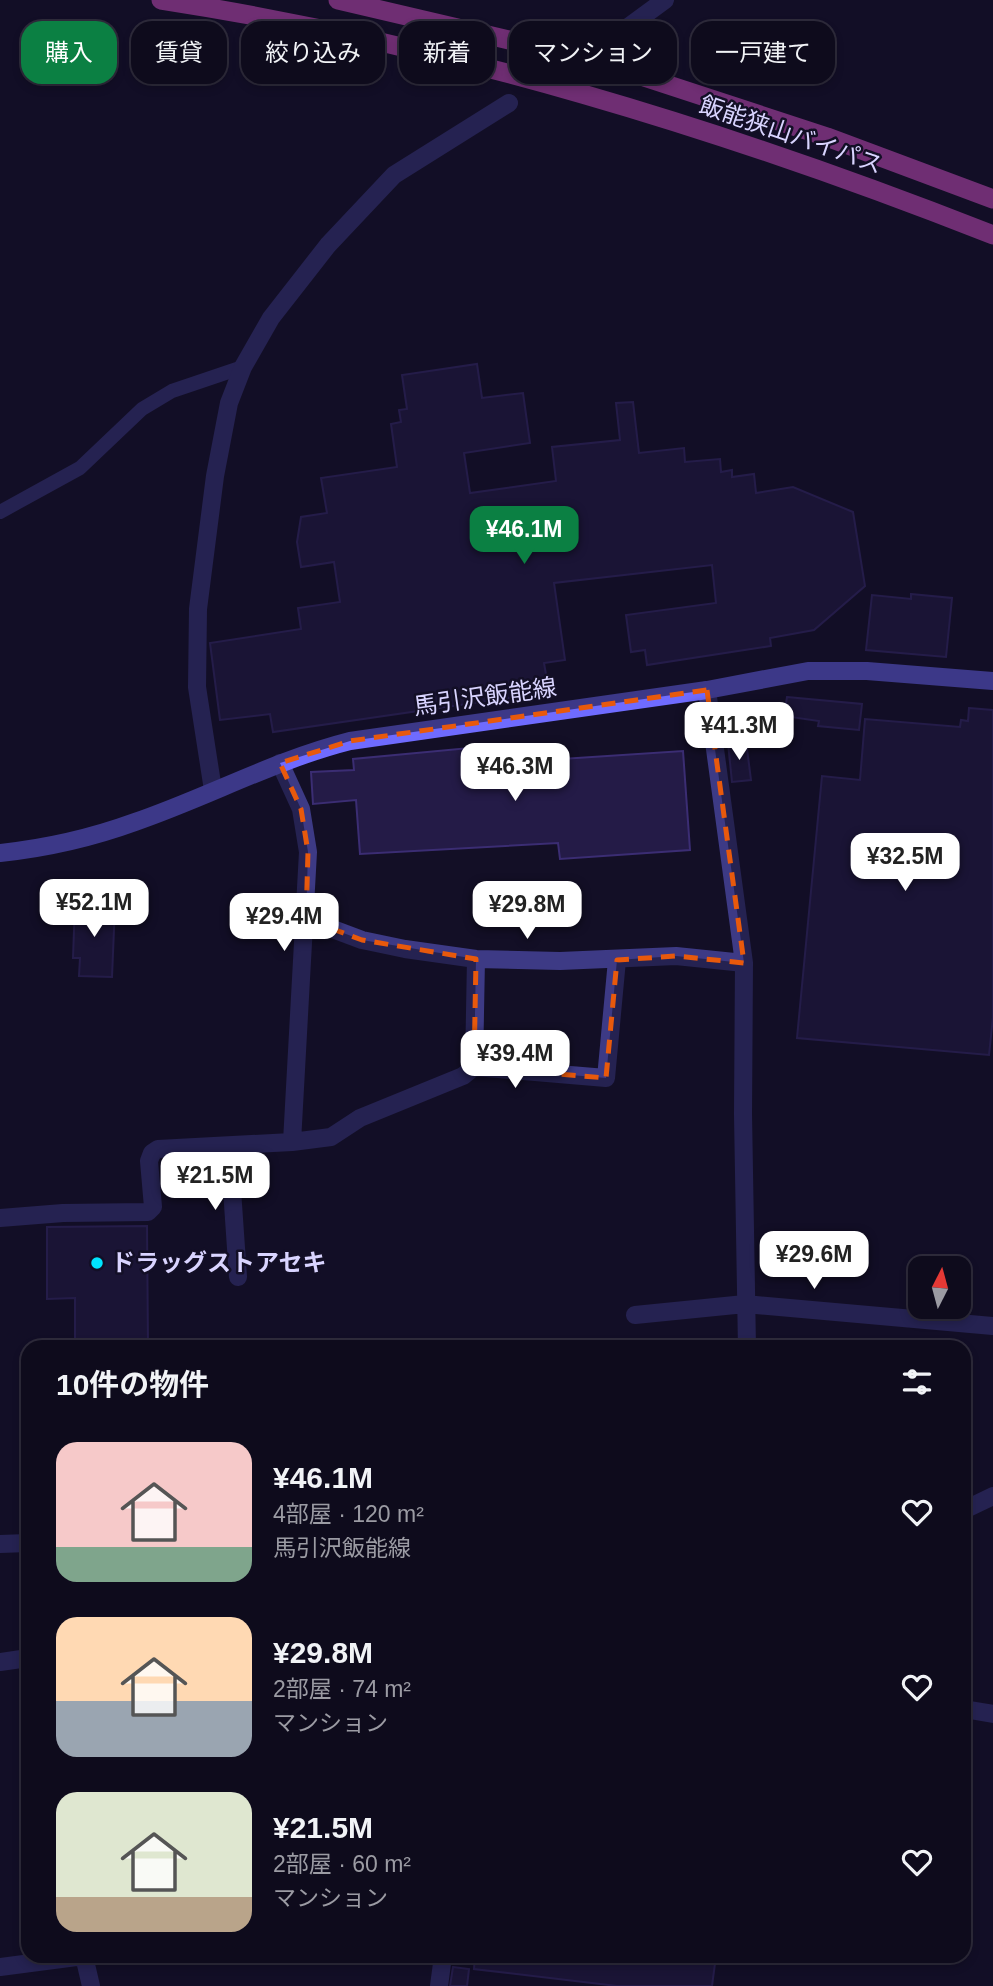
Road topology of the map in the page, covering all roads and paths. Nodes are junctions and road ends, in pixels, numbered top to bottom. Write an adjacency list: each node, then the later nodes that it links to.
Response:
1 (161, 0): 9 (highway, 飯能狭山バイパス)
2 (338, 0): 5 (highway, 飯能狭山バイパス)
3 (665, 0): 4 (street)
4 (636, 21)
5 (509, 40)
6 (665, 84): 8 (highway, 飯能狭山バイパス)
7 (509, 103): 10 (street)
8 (993, 199)
9 (993, 235)
10 (243, 368): 11 (lane); 15 (street)
11 (0, 512)
12 (993, 681): 13 (main road, 馬引沢飯能線)
13 (707, 690): 14 (main road, 馬引沢飯能線); 20 (street)
14 (280, 763): 15 (main road, 馬引沢飯能線); 17 (street)
15 (213, 790): 16 (main road, 馬引沢飯能線)
16 (0, 853)
17 (306, 919): 18 (street); 22 (street)
18 (476, 958): 19 (street); 21 (street)
19 (617, 960): 20 (street); 21 (street)
20 (744, 963): 26 (street)
21 (474, 1067): 22 (street)
22 (292, 1142): 23 (street)
23 (229, 1146): 24 (street); 25 (street)
24 (0, 1218)
25 (238, 1277)
26 (745, 1304): 27 (street); 28 (street); 29 (street)
27 (635, 1315)
28 (993, 1326)
29 (747, 1340)
30 (993, 1496): 31 (street)
31 (971, 1507)
32 (21, 1543): 33 (street)
33 (0, 1544)
34 (21, 1659): 35 (street)
35 (0, 1662)
36 (971, 1710): 37 (street)
37 (993, 1714)
38 (31, 1963): 41 (street)
39 (85, 1963): 42 (street)
40 (442, 1963): 43 (street)
41 (0, 1967)
42 (90, 1986)
43 (439, 1986)

